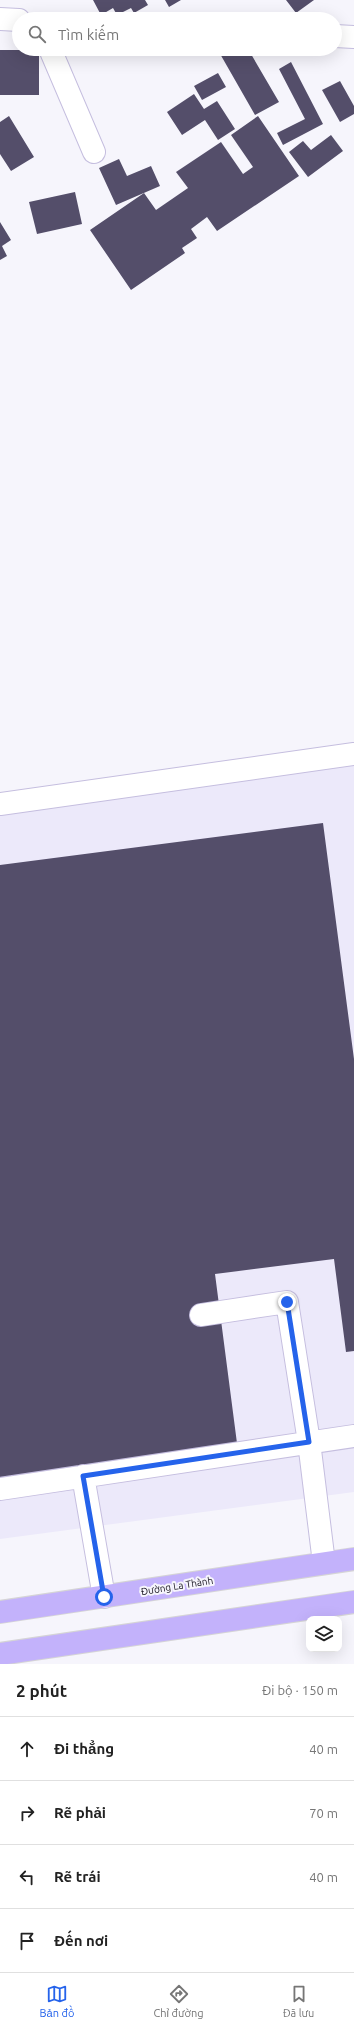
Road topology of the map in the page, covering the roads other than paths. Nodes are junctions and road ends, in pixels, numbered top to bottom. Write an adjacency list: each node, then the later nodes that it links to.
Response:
1 (0, 19): 2 (street)
2 (12, 20)
3 (342, 36): 4 (street)
4 (354, 37)
5 (53, 56): 6 (street)
6 (94, 152)
7 (354, 754): 8 (street)
8 (0, 804)
9 (201, 1315): 11 (street)
10 (354, 1436): 11 (street)
11 (309, 1442): 12 (street); 15 (street)
12 (83, 1476): 13 (street); 16 (street)
13 (0, 1489)
14 (354, 1559): 15 (highway, Đường La Thành)
15 (324, 1564): 16 (highway, Đường La Thành)
16 (104, 1597): 18 (highway, Đường La Thành)
17 (354, 1602): 19 (highway)
18 (0, 1612)
19 (0, 1654)

